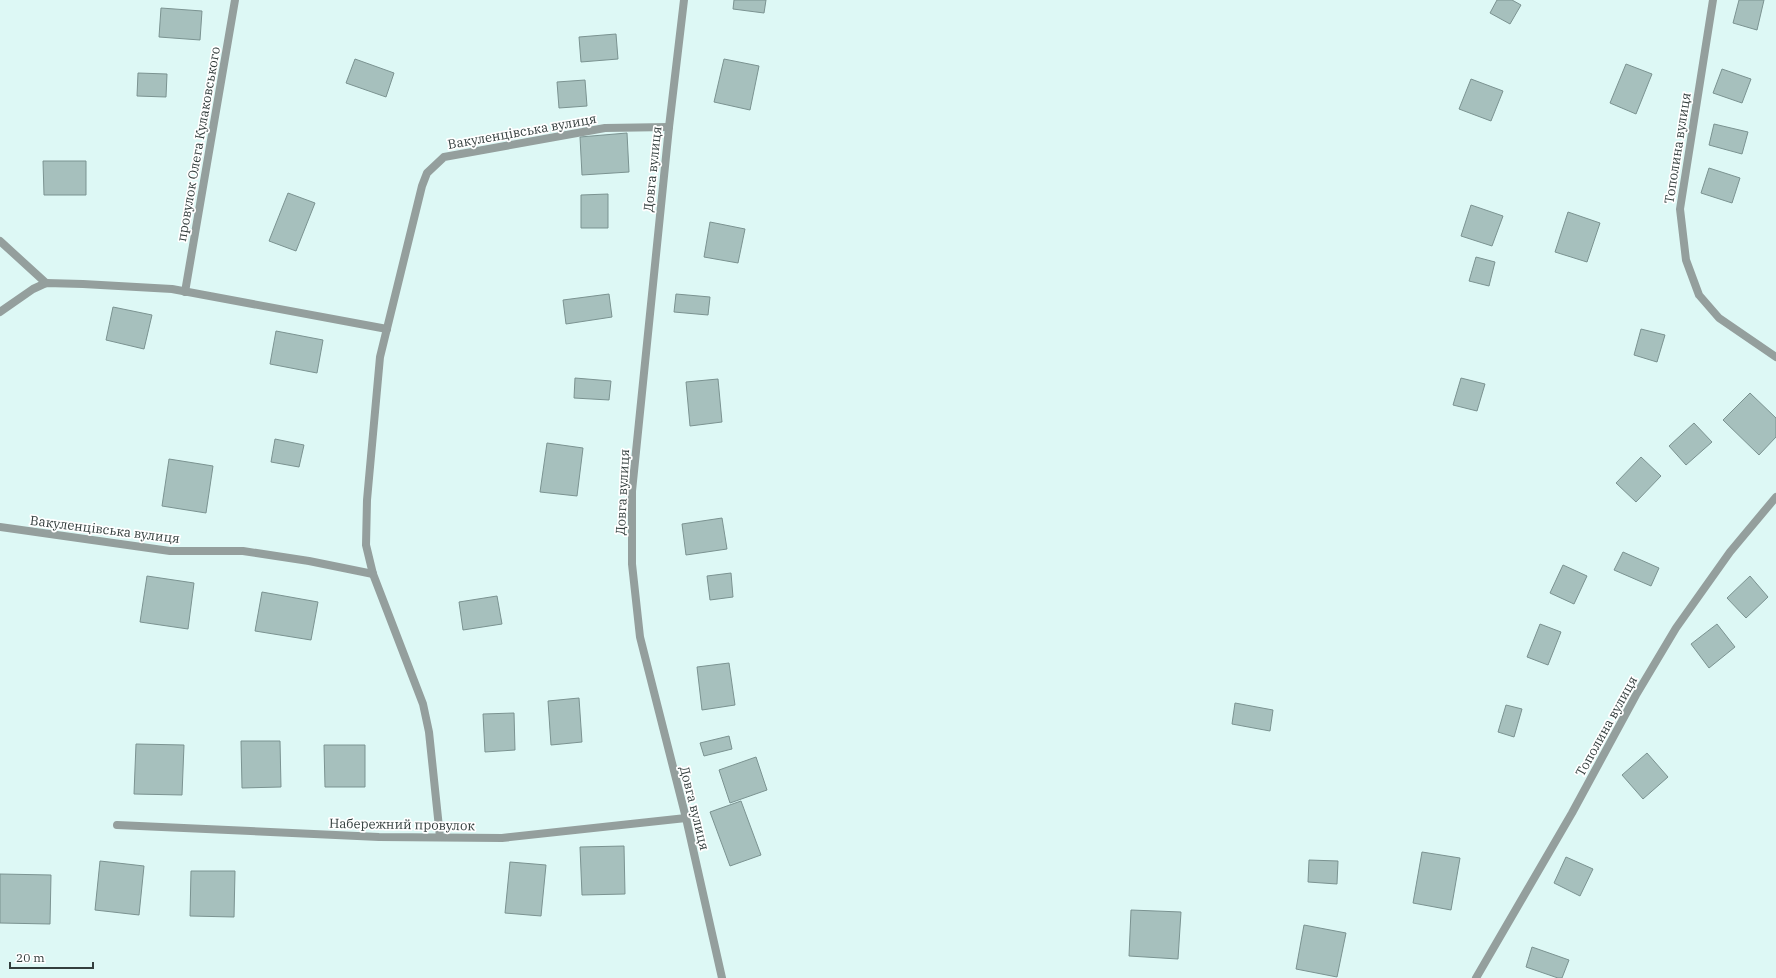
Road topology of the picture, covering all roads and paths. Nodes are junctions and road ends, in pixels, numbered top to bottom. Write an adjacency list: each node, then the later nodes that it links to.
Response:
1 (235, 0): 7 (street, провулок Олега Кулаковського)
2 (684, 0): 4 (street, Довга вулиця)
3 (1713, 0): 10 (street, Тополина вулиця)
4 (669, 127): 9 (street, Вакуленцівська вулиця); 14 (street, Довга вулиця)
5 (0, 241): 6 (street)
6 (46, 283): 7 (street); 8 (street)
7 (185, 292): 9 (street)
8 (0, 312)
9 (387, 329): 13 (street, Вакуленцівська вулиця)
10 (1776, 357)
11 (1776, 497): 18 (street, Тополина вулиця)
12 (0, 528): 13 (street, Вакуленцівська вулиця)
13 (372, 574): 16 (street, Вакуленцівська вулиця)
14 (686, 818): 16 (street, Набережний провулок); 17 (street, Довга вулиця)
15 (117, 825): 16 (street, Набережний провулок)
16 (440, 837)
17 (722, 978)
18 (1476, 978)

